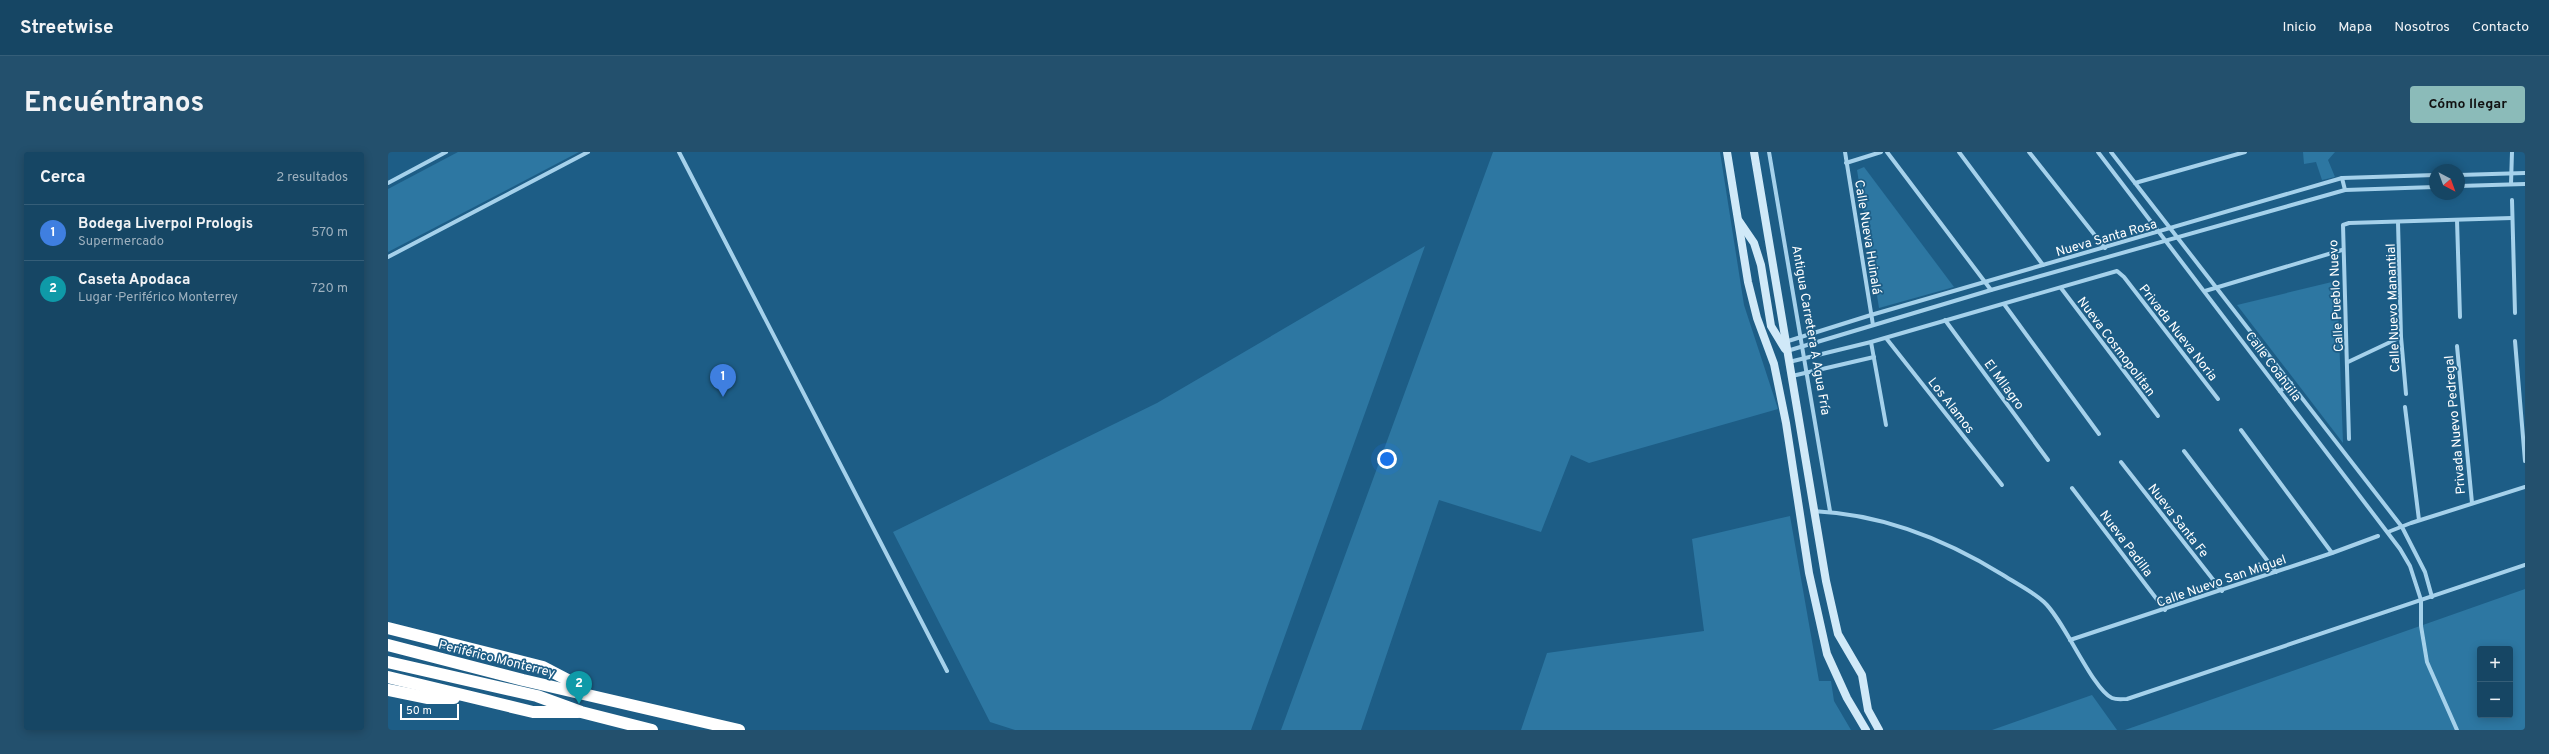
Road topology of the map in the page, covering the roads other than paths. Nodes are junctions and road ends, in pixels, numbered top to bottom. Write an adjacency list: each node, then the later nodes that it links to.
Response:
1 (446, 152): 22 (street)
2 (588, 152): 40 (street)
3 (679, 152): 103 (street)
4 (1727, 152): 31 (street)
5 (1754, 152): 57 (street)
6 (1769, 152): 54 (street, Antigua Carretera A Agua Fría)
7 (1845, 152): 16 (street, Calle Nueva Huinalá)
8 (1881, 152): 16 (street)
9 (1887, 152): 42 (street)
10 (1960, 152): 41 (street)
11 (2029, 152): 38 (street)
12 (2098, 152): 35 (street, Calle Coahuila)
13 (2111, 152): 23 (street, Calle Coahuila)
14 (2245, 152): 23 (street)
15 (2512, 152): 17 (street)
16 (1846, 163): 49 (street, Calle Nueva Huinalá)
17 (2511, 173): 18 (street); 20 (street); 24 (street)
18 (2525, 173)
19 (2429, 175): 21 (street, Nueva Santa Rosa)
20 (2465, 175)
21 (2342, 178): 28 (street); 34 (street, Nueva Santa Rosa)
22 (388, 182)
23 (2135, 183): 34 (street, Calle Coahuila)
24 (2511, 184): 25 (street); 26 (street)
25 (2525, 184)
26 (2465, 186)
27 (2429, 187): 28 (street, Nueva Santa Rosa)
28 (2345, 190): 36 (street, Nueva Santa Rosa)
29 (2512, 200): 30 (street)
30 (2512, 218): 32 (street, Calle Pueblo Nuevo); 48 (street)
31 (1738, 219): 61 (street); 111 (street)
32 (2457, 220): 33 (street, Calle Pueblo Nuevo); 50 (street)
33 (2398, 222): 39 (street, Calle Pueblo Nuevo); 53 (street, Calle Nuevo Manantial)
34 (2172, 229): 35 (street, Nueva Santa Rosa); 36 (street, Calle Coahuila)
35 (2161, 233): 37 (street, Calle Coahuila); 38 (street, Nueva Santa Rosa)
36 (2179, 238): 37 (street, Nueva Santa Rosa); 43 (street, Calle Coahuila)
37 (2168, 242): 45 (street, Nueva Santa Rosa); 46 (street, Calle Coahuila)
38 (2106, 248): 41 (street, Nueva Santa Rosa)
39 (2342, 250): 43 (street); 65 (street, Calle Pueblo Nuevo)
40 (388, 257)
41 (2043, 265): 42 (street, Nueva Santa Rosa)
42 (1986, 282): 45 (street); 49 (street, Nueva Santa Rosa)
43 (2217, 286): 46 (street); 68 (street, Calle Coahuila)
44 (2061, 288): 47 (street); 71 (street, Privada Nueva Noria); 73 (street, Nueva Cosmopolitan)
45 (1991, 290): 52 (street, Nueva Santa Rosa)
46 (2205, 291): 69 (street, Calle Coahuila)
47 (2004, 304): 51 (street); 76 (street)
48 (2515, 313)
49 (1871, 315): 52 (street, Calle Nueva Huinalá); 54 (street, Nueva Santa Rosa)
50 (2460, 316)
51 (1945, 320): 55 (street); 79 (street, El MIlagro)
52 (1873, 325): 60 (street, Nueva Santa Rosa)
53 (2401, 337): 65 (street); 70 (street, Calle Nuevo Manantial)
54 (1801, 338): 57 (street, Nueva Santa Rosa); 60 (street, Antigua Carretera A Agua Fría)
55 (1886, 338): 58 (street); 82 (street, Los Alamos)
56 (2515, 341): 80 (street)
57 (1785, 342): 61 (street)
58 (1871, 342): 62 (street); 63 (street)
59 (2457, 346): 85 (street, Privada Nuevo Pedregal)
60 (1803, 347): 61 (street, Nueva Santa Rosa); 63 (street, Antigua Carretera A Agua Fría)
61 (1787, 351): 64 (street)
62 (1874, 357): 66 (street); 74 (street)
63 (1805, 358): 64 (street); 66 (street, Antigua Carretera A Agua Fría)
64 (1789, 362): 67 (street)
65 (2348, 362): 77 (street, Calle Pueblo Nuevo)
66 (1807, 371): 67 (street); 87 (street, Antigua Carretera A Agua Fría)
67 (1791, 376): 86 (street)
68 (2291, 383): 69 (street); 89 (street, Calle Coahuila)
69 (2280, 391): 90 (street, Calle Coahuila)
70 (2406, 394)
71 (2218, 399)
72 (2405, 407): 88 (street)
73 (2158, 416)
74 (1886, 425)
75 (2241, 430): 92 (street)
76 (2099, 434)
77 (2349, 439)
78 (2184, 451): 94 (street)
79 (2048, 460)
80 (2525, 461)
81 (2121, 462): 95 (street, Nueva Santa Fe)
82 (2002, 485)
83 (2525, 487): 85 (street)
84 (2072, 488): 98 (street, Nueva Padilla)
85 (2472, 503): 88 (street)
86 (1813, 511): 87 (street); 112 (street)
87 (1830, 511): 100 (street)
88 (2419, 520): 89 (street)
89 (2402, 527): 90 (street); 96 (street, Calle Coahuila)
90 (2388, 532): 97 (street, Calle Coahuila)
91 (2378, 536): 92 (street, Calle Nuevo San Miguel)
92 (2332, 554): 94 (street, Calle Nuevo San Miguel)
93 (2525, 565): 96 (street)
94 (2276, 572): 95 (street, Calle Nuevo San Miguel)
95 (2222, 591): 98 (street, Calle Nuevo San Miguel)
96 (2432, 597): 97 (street)
97 (2422, 600): 100 (street); 113 (street)
98 (2165, 610): 100 (street, Calle Nuevo San Miguel)
99 (388, 628): 106 (highway)
100 (2070, 640)
101 (388, 644): 106 (highway, Periférico Monterrey)
102 (388, 662): 108 (highway, Periférico Monterrey)
103 (947, 671)
104 (388, 677): 107 (highway)
105 (388, 690): 107 (highway)
106 (584, 694): 110 (highway, Periférico Monterrey)
107 (468, 697): 108 (highway)
108 (581, 712): 109 (highway, Periférico Monterrey)
109 (652, 730)
110 (739, 730)
111 (1866, 730)
112 (1879, 730)
113 (2457, 730)

